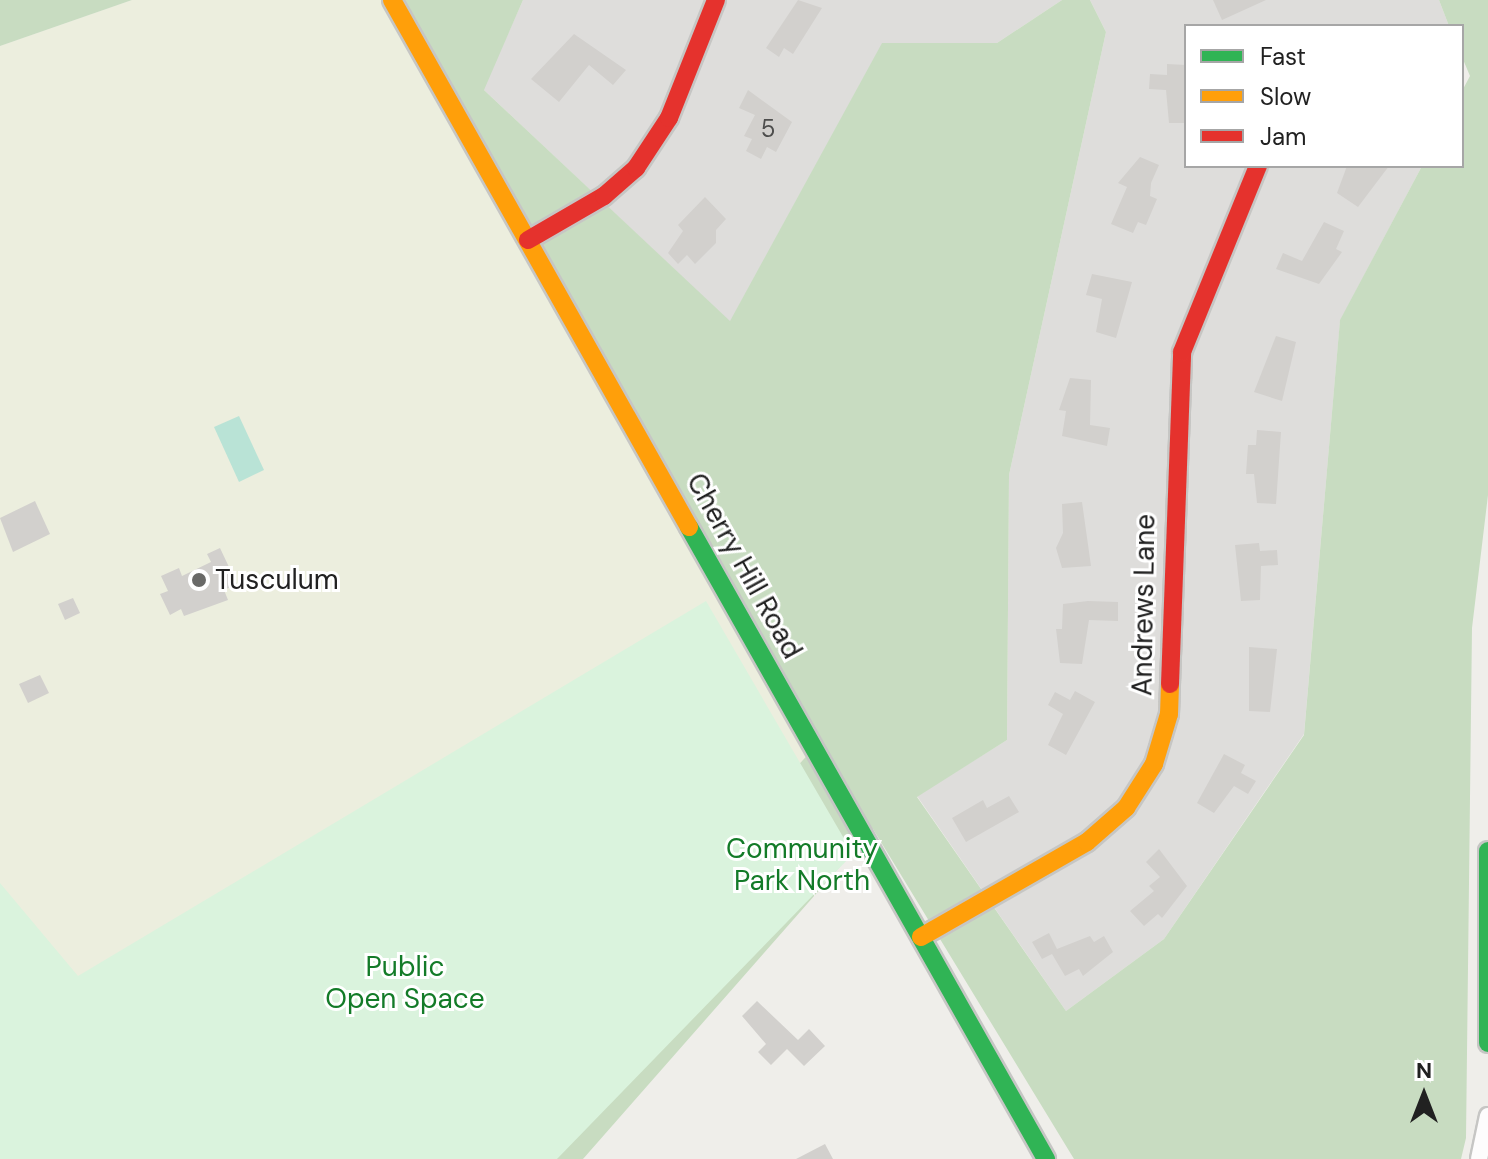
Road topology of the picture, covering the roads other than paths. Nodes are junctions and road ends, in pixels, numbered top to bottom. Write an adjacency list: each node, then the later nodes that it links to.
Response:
1 (392, 0): 4 (street, Cherry Hill Road)
2 (716, 0): 4 (street)
3 (1257, 168): 6 (street, Andrews Lane)
4 (528, 240): 6 (street, Cherry Hill Road)
5 (1488, 851): 7 (street)
6 (921, 937): 9 (street, Cherry Hill Road)
7 (1488, 1043)
8 (1488, 1116): 10 (street)
9 (1046, 1159)
10 (1479, 1159)

